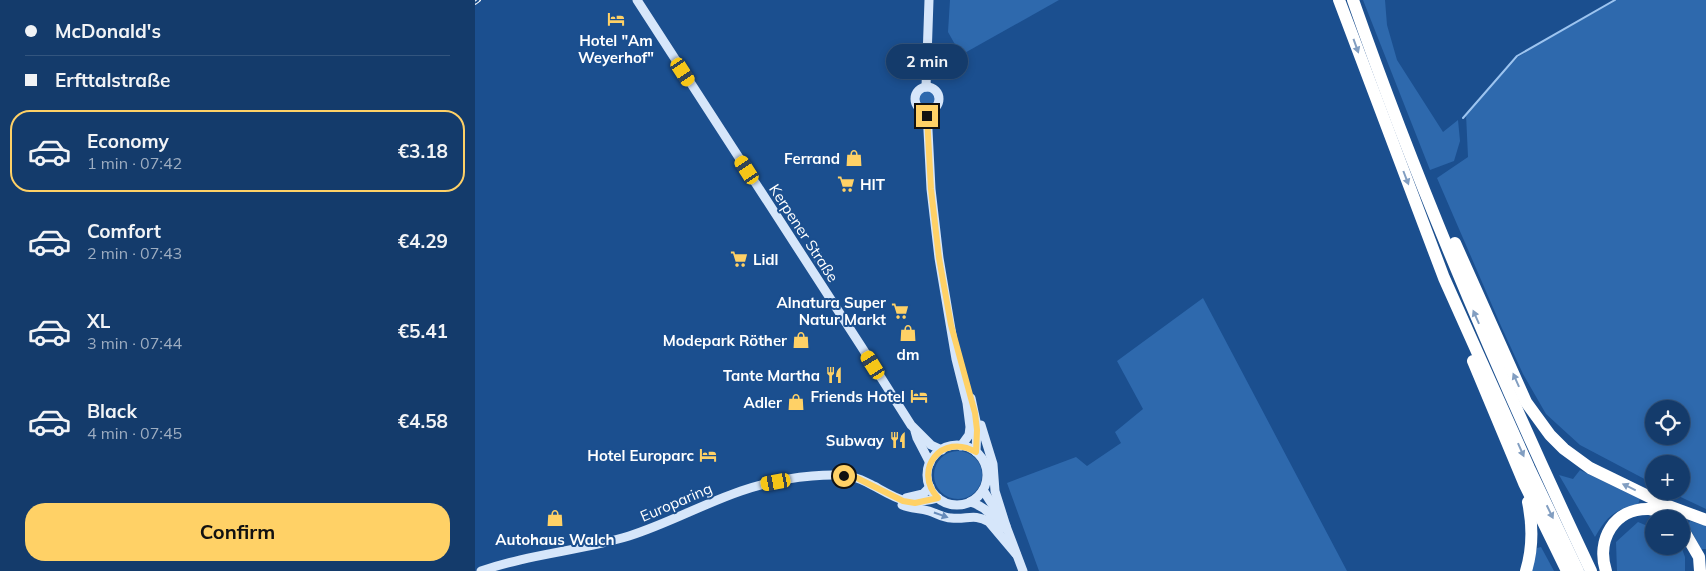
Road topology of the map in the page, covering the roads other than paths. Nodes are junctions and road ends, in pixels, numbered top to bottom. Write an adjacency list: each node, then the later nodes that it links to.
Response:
1 (637, 0): 11 (street, Kerpener Straße)
2 (929, 0): 5 (street)
3 (1339, 0): 8 (highway, one-way to 8)
4 (1353, 0): 7 (highway)
5 (926, 87): 6 (street); 6 (street)
6 (927, 111): 9 (street)
7 (1402, 132): 21 (highway, one-way to 7); 24 (highway, one-way to 7)
8 (1444, 278): 16 (highway); 32 (highway, one-way to 32)
9 (951, 325): 10 (street); 12 (street)
10 (975, 413): 14 (street); 25 (street)
11 (915, 431): 13 (street, Kerpener Straße); 15 (street, Kerpener Straße)
12 (961, 446): 13 (street); 14 (street)
13 (942, 450): 15 (street)
14 (976, 452): 19 (street)
15 (930, 463): 17 (street)
16 (1523, 483): 30 (highway); 31 (highway)
17 (930, 487): 18 (street); 20 (street)
18 (881, 490): 20 (street); 27 (street, one-way to 27); 28 (street, Europaring)
19 (983, 490): 22 (street); 25 (street)
20 (938, 498): 22 (street)
21 (1557, 498): 33 (highway); 34 (highway)
22 (971, 502): 27 (street)
23 (1655, 510): 35 (highway)
24 (1706, 520)
25 (1006, 526): 27 (street)
26 (1690, 542): 36 (highway)
27 (1013, 550): 29 (street)
28 (481, 571)
29 (1023, 571)
30 (1526, 571)
31 (1567, 571)
32 (1578, 571)
33 (1591, 571)
34 (1600, 571)
35 (1606, 571)
36 (1700, 571)

